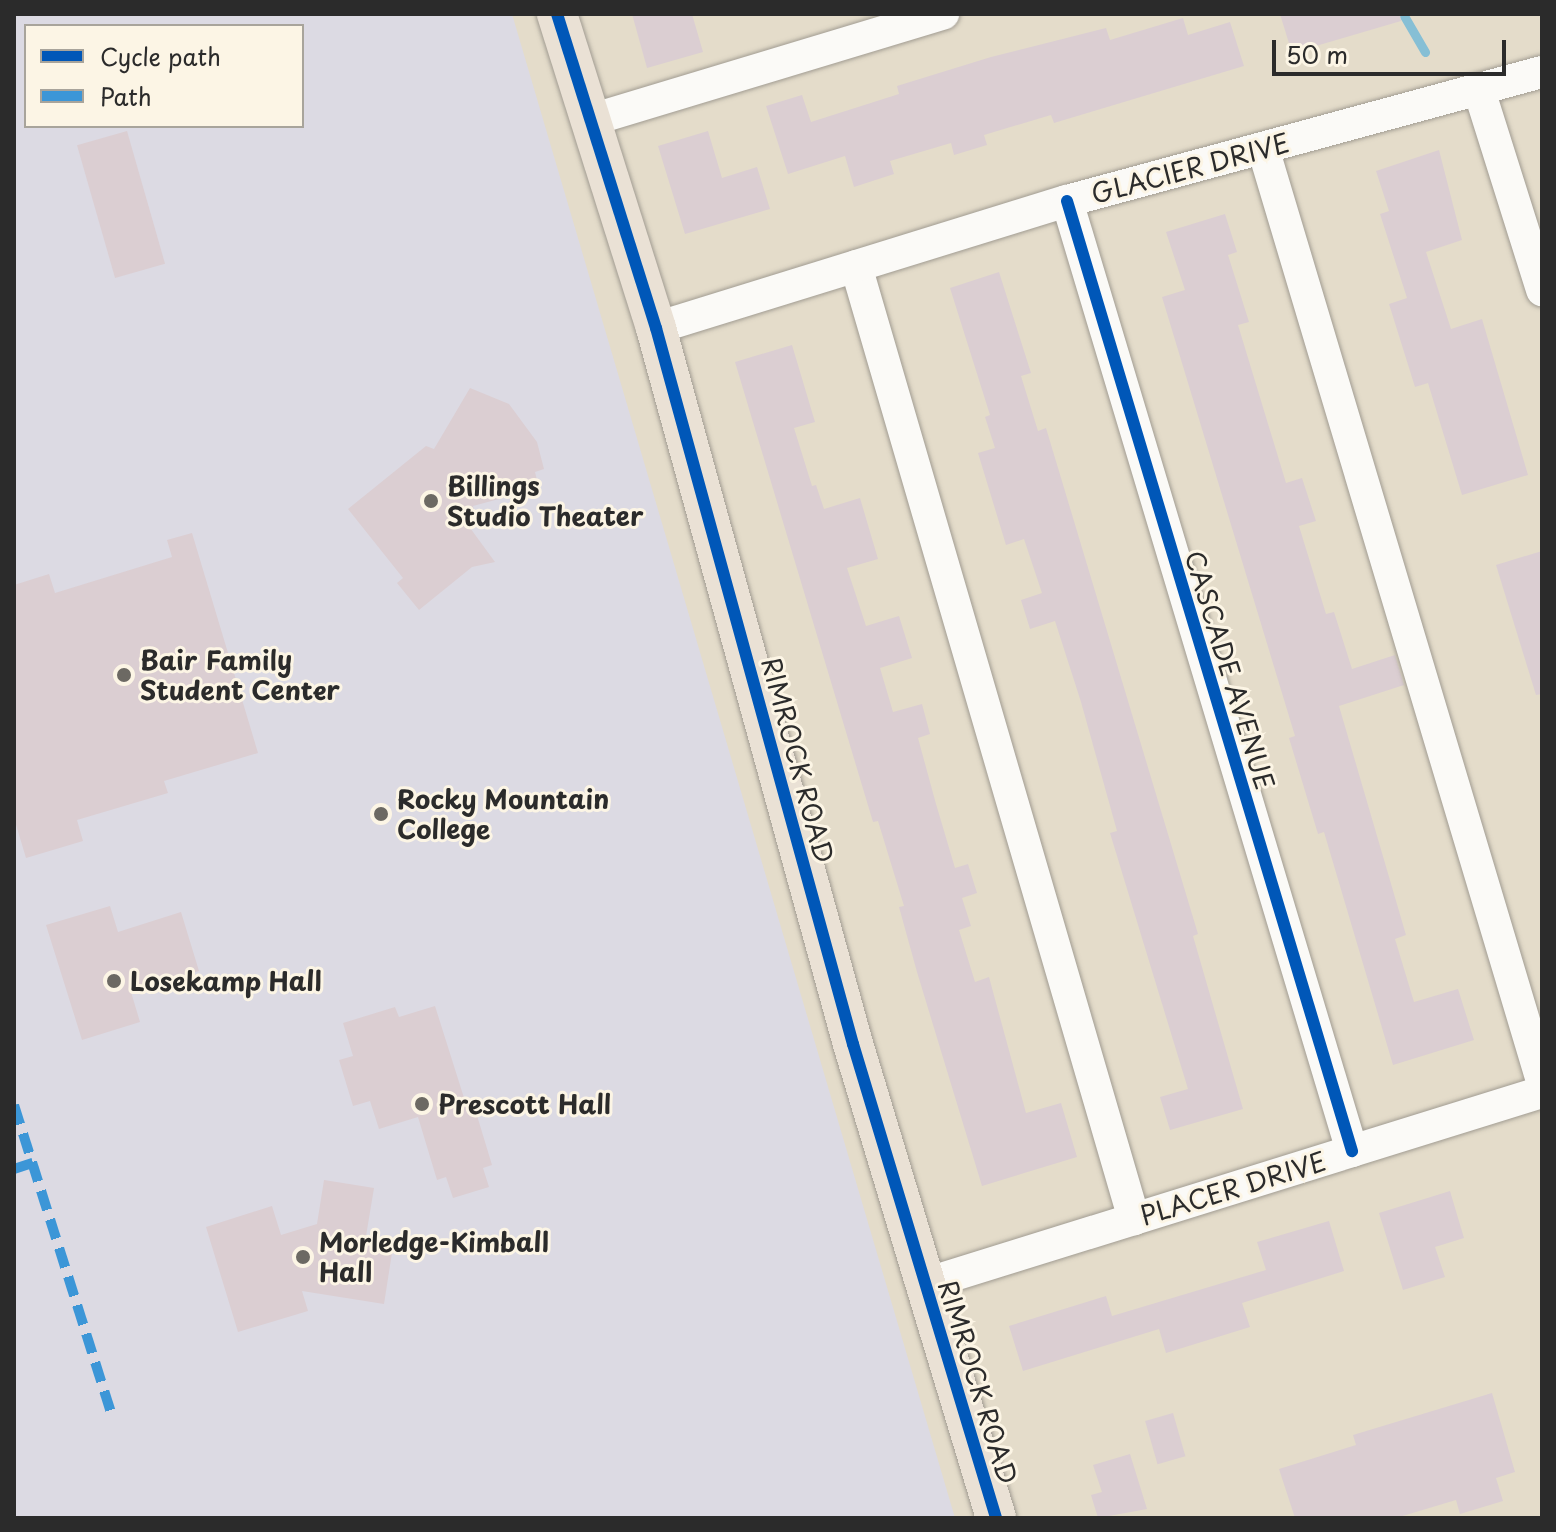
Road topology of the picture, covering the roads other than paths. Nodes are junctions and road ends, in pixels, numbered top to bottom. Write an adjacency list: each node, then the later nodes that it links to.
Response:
1 (557, 14): 5 (main road, RIMROCK ROAD)
2 (943, 14): 5 (street)
3 (1542, 72): 4 (street, GLACIER DRIVE)
4 (1479, 90): 6 (street, GLACIER DRIVE); 9 (street)
5 (591, 120): 10 (main road, RIMROCK ROAD)
6 (1263, 148): 7 (street, GLACIER DRIVE); 11 (street)
7 (1067, 201): 8 (street, GLACIER DRIVE); 13 (street, CASCADE AVENUE)
8 (856, 266): 10 (street, GLACIER DRIVE); 14 (street)
9 (1542, 290)
10 (656, 328): 15 (main road, RIMROCK ROAD)
11 (1542, 1081)
12 (1542, 1092): 13 (street, PLACER DRIVE)
13 (1352, 1151): 14 (street, PLACER DRIVE)
14 (1134, 1219): 15 (street, PLACER DRIVE)
15 (925, 1284): 16 (main road, RIMROCK ROAD)
16 (996, 1518)

